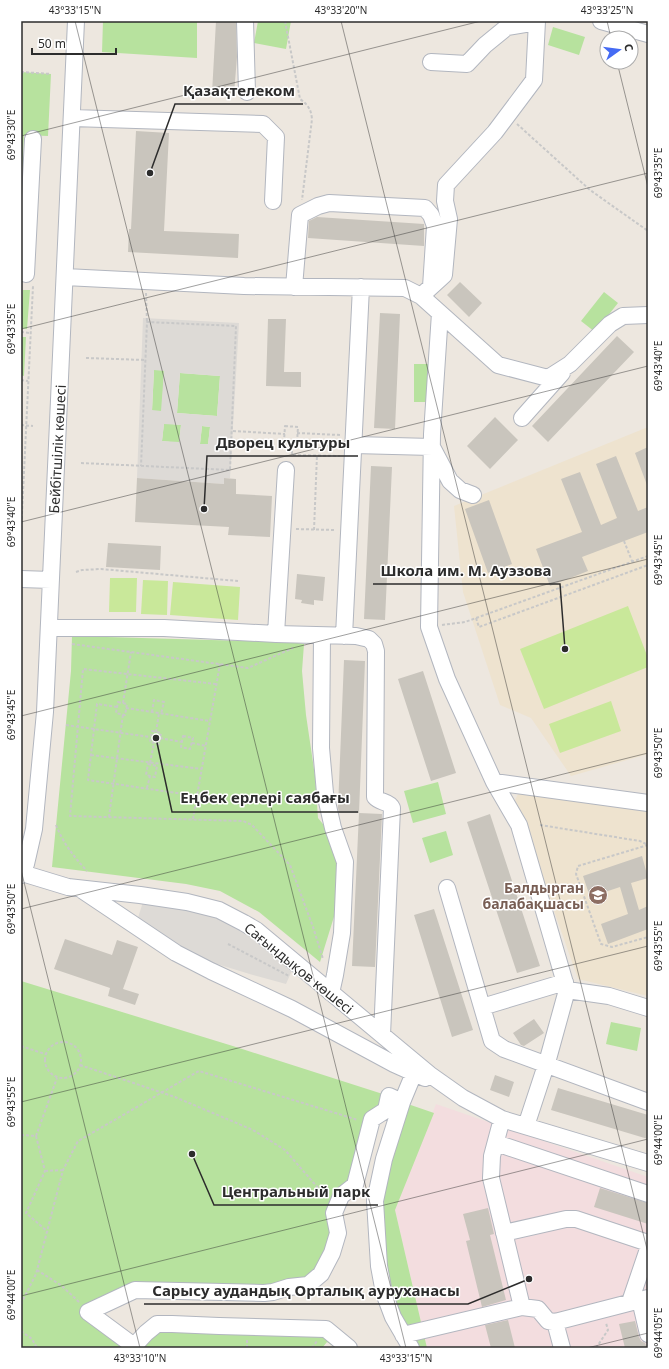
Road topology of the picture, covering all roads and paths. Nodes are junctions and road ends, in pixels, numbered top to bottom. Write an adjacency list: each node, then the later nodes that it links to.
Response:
1 (76, 21): 12 (street, Бейбітшілік көшесі)
2 (245, 21): 10 (street)
3 (285, 21): 15 (path)
4 (537, 21): 7 (street); 11 (street)
5 (601, 21): 6 (street)
6 (648, 34)
7 (431, 62)
8 (21, 72): 9 (path)
9 (51, 74)
10 (247, 92)
11 (507, 115): 16 (path); 22 (street)
12 (72, 118): 14 (street); 18 (street, Бейбітшілік көшесі)
13 (33, 139): 17 (street)
14 (273, 201)
15 (300, 215): 20 (street); 22 (street)
16 (648, 231)
17 (29, 277): 27 (path)
18 (65, 277): 19 (street); 60 (street, Бейбітшілік көшесі)
19 (145, 281): 20 (street); 25 (path)
20 (294, 287): 21 (street)
21 (361, 287): 22 (street); 41 (street)
22 (426, 292): 23 (street)
23 (440, 313): 30 (street); 42 (street)
24 (648, 315): 30 (street)
25 (147, 322): 29 (path); 45 (path)
26 (21, 332): 27 (path)
27 (30, 333): 32 (path)
28 (86, 358): 29 (path)
29 (146, 360): 45 (path)
30 (570, 364): 33 (street)
31 (21, 380): 32 (path)
32 (28, 381): 35 (path)
33 (522, 418)
34 (21, 425): 35 (path)
35 (26, 425): 36 (path); 47 (path)
36 (33, 426)
37 (233, 431): 39 (path)
38 (297, 433): 39 (path); 40 (path); 41 (path)
39 (285, 434): 40 (path)
40 (292, 442): 43 (path)
41 (354, 446): 42 (street); 43 (path); 52 (street)
42 (432, 446): 48 (street); 63 (street)
43 (316, 455): 51 (path)
44 (81, 463): 45 (path)
45 (141, 466)
46 (286, 470): 49 (street)
47 (22, 476): 50 (path)
48 (473, 495)
49 (282, 529): 51 (path); 65 (street)
50 (21, 530): 53 (path)
51 (314, 530): 52 (path)
52 (350, 531): 67 (street)
53 (21, 534)
54 (624, 541): 56 (path)
55 (648, 556): 56 (path)
56 (632, 561): 62 (path)
57 (648, 565): 62 (path)
58 (76, 572): 61 (path)
59 (21, 578): 60 (street)
60 (51, 580): 64 (street, Бейбітшілік көшесі)
61 (238, 581)
62 (476, 618): 63 (path)
63 (429, 627): 97 (street)
64 (49, 628): 65 (street); 108 (street, Бейбітшілік көшесі)
65 (276, 634): 66 (street)
66 (322, 636): 67 (street); 116 (street)
67 (344, 636): 119 (street)
68 (72, 644): 70 (path)
69 (297, 647): 71 (path)
70 (131, 652): 71 (path); 72 (path)
71 (220, 664): 73 (path)
72 (128, 674): 73 (path); 74 (path); 82 (path)
73 (216, 684): 80 (path)
74 (123, 703): 75 (path); 76 (path)
75 (117, 707): 78 (path); 83 (path)
76 (126, 708): 77 (path); 78 (path)
77 (152, 712): 79 (path); 79 (path)
78 (123, 714): 85 (path)
79 (160, 714): 80 (path); 84 (path)
80 (210, 721): 91 (path)
81 (66, 725): 82 (path)
82 (78, 727): 83 (path); 102 (path)
83 (94, 729): 85 (path); 92 (path)
84 (156, 732): 86 (path); 87 (path)
85 (120, 733): 86 (path); 93 (path)
86 (150, 737): 89 (path)
87 (160, 738): 88 (path); 89 (path)
88 (182, 742): 90 (path); 90 (path)
89 (154, 743): 94 (path)
90 (192, 743): 91 (path)
91 (206, 746): 95 (path)
92 (91, 755): 93 (path); 98 (path)
93 (116, 758): 94 (path); 98 (path)
94 (152, 764): 95 (path); 96 (path); 96 (path)
95 (202, 769): 100 (path)
96 (150, 776): 99 (path)
97 (494, 782): 101 (street); 115 (street)
98 (113, 783): 99 (path); 102 (path)
99 (147, 788): 100 (path)
100 (197, 796): 103 (path)
101 (648, 803)
102 (109, 817): 103 (path)
103 (193, 819): 113 (path)
104 (56, 825): 107 (path)
105 (540, 825): 106 (path)
106 (648, 845): 111 (path)
107 (87, 871)
108 (21, 874): 109 (street, Сағындықов көшесі)
109 (79, 888): 116 (street, Сағындықов көшесі); 124 (street, Сағындықов көшесі)
110 (447, 888): 117 (street)
111 (648, 937)
112 (228, 944): 114 (path)
113 (324, 961)
114 (290, 976)
115 (566, 986): 117 (street); 118 (street); 123 (street)
116 (331, 993): 119 (street, Сағындықов көшесі)
117 (482, 1007): 123 (street)
118 (648, 1008)
119 (382, 1036): 126 (street, Сағындықов көшесі)
120 (21, 1046): 121 (path)
121 (45, 1054): 122 (path); 125 (path)
122 (80, 1065): 125 (path); 127 (path)
123 (546, 1065): 129 (street); 132 (street)
124 (414, 1073): 126 (street, Сағындықов көшесі); 128 (street)
125 (57, 1078): 134 (path)
126 (449, 1088): 132 (street, Сағындықов көшесі)
127 (162, 1093): 130 (path); 137 (path); 140 (path)
128 (402, 1102): 130 (street); 154 (street)
129 (648, 1102)
130 (371, 1124): 140 (street)
131 (500, 1126): 135 (street)
132 (526, 1126): 136 (street, Сағындықов көшесі)
133 (21, 1136): 134 (path)
134 (36, 1136): 138 (path)
135 (496, 1143): 139 (street); 142 (street)
136 (648, 1163)
137 (63, 1170): 138 (path); 141 (path)
138 (45, 1171): 141 (path)
139 (648, 1194)
140 (336, 1208): 150 (street)
141 (48, 1232): 145 (path)
142 (504, 1232): 143 (street); 148 (street)
143 (648, 1242)
144 (648, 1249): 146 (street)
145 (38, 1270): 147 (path); 150 (path)
146 (639, 1300): 149 (street); 153 (street)
147 (21, 1304)
148 (522, 1307): 151 (street); 154 (street)
149 (602, 1310): 151 (street); 158 (path)
150 (88, 1312): 156 (street)
151 (555, 1322): 157 (street)
152 (21, 1331): 155 (path)
153 (648, 1334)
154 (407, 1341)
155 (37, 1348)
156 (349, 1348)
157 (562, 1348)
158 (596, 1348)

